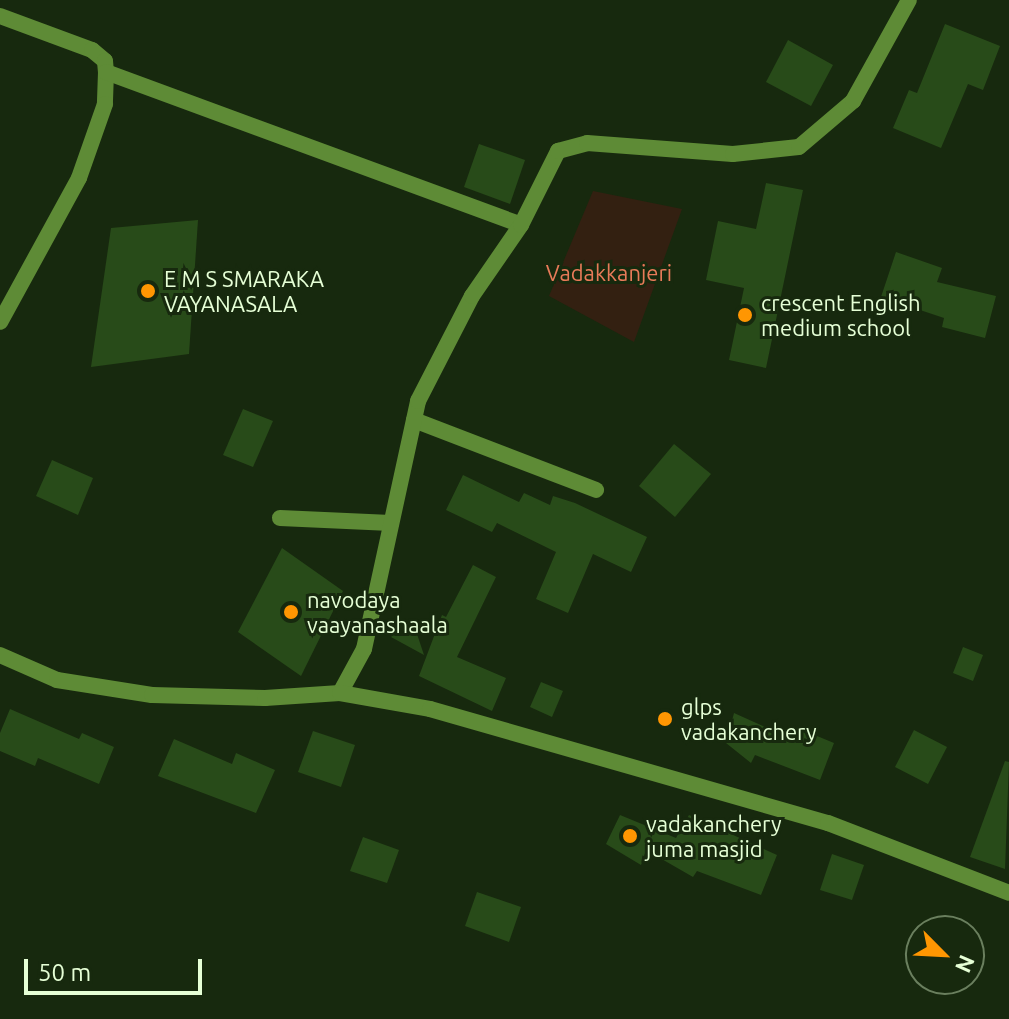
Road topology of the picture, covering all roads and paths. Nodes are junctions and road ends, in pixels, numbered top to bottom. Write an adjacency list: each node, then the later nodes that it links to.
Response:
1 (909, 0): 4 (street)
2 (0, 16): 3 (street)
3 (106, 72): 4 (street); 5 (street)
4 (521, 225): 6 (street)
5 (0, 322)
6 (414, 420): 7 (street); 9 (street)
7 (596, 490)
8 (280, 518): 9 (street)
9 (391, 523): 11 (street)
10 (0, 655): 11 (street)
11 (340, 693): 12 (street)
12 (1009, 893)

